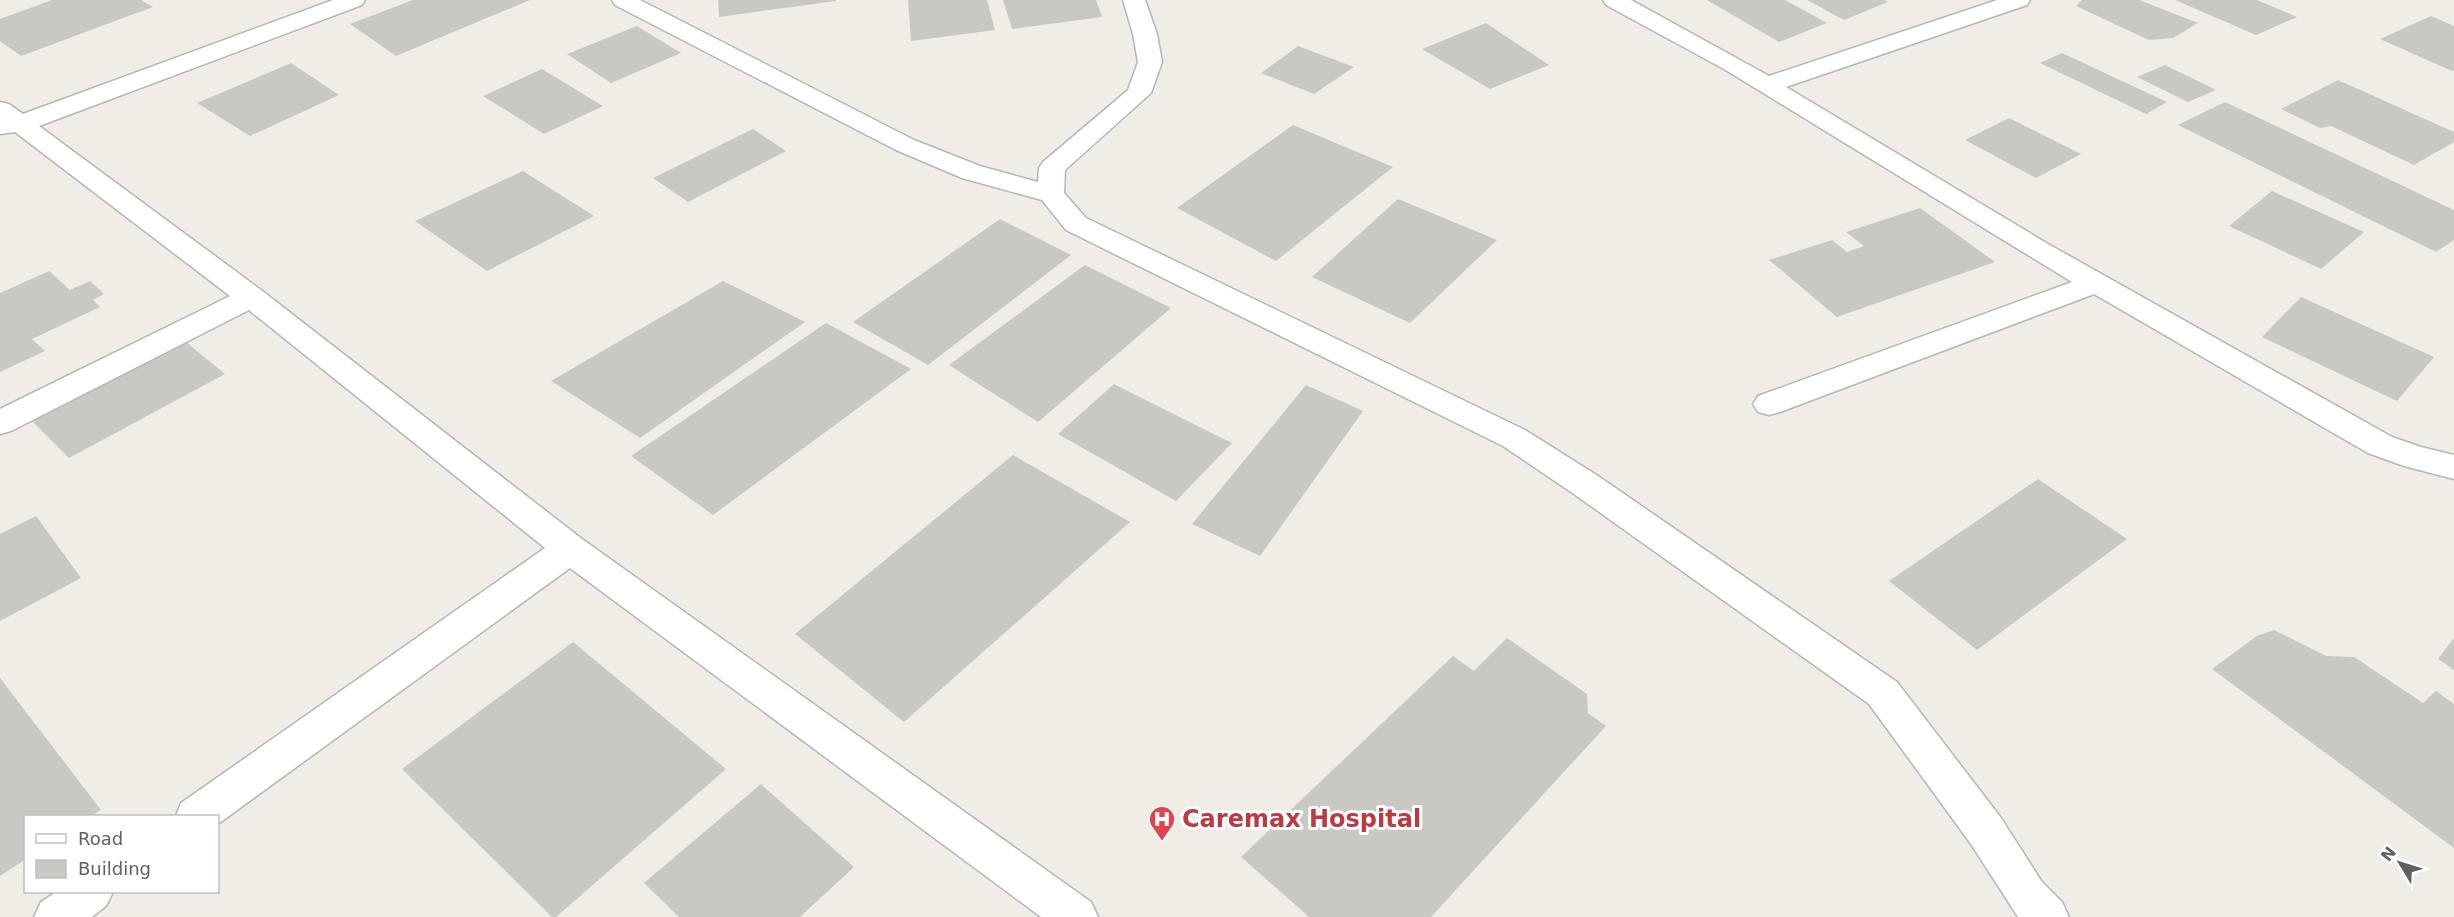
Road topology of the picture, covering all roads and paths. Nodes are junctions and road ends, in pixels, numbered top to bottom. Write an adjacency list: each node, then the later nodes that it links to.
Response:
1 (354, 0): 7 (street)
2 (623, 0): 8 (street)
3 (1134, 0): 8 (street)
4 (1614, 0): 6 (street)
5 (2019, 0): 6 (street)
6 (1767, 85): 9 (street)
7 (7, 120): 10 (street)
8 (1051, 194): 19 (street)
9 (2096, 283): 11 (street); 13 (street)
10 (251, 297): 12 (street); 14 (street)
11 (1769, 404)
12 (0, 423)
13 (2451, 464)
14 (570, 549): 15 (street); 18 (street)
15 (197, 815)
16 (89, 893): 17 (street)
17 (56, 917)
18 (1076, 917)
19 (2047, 917)

